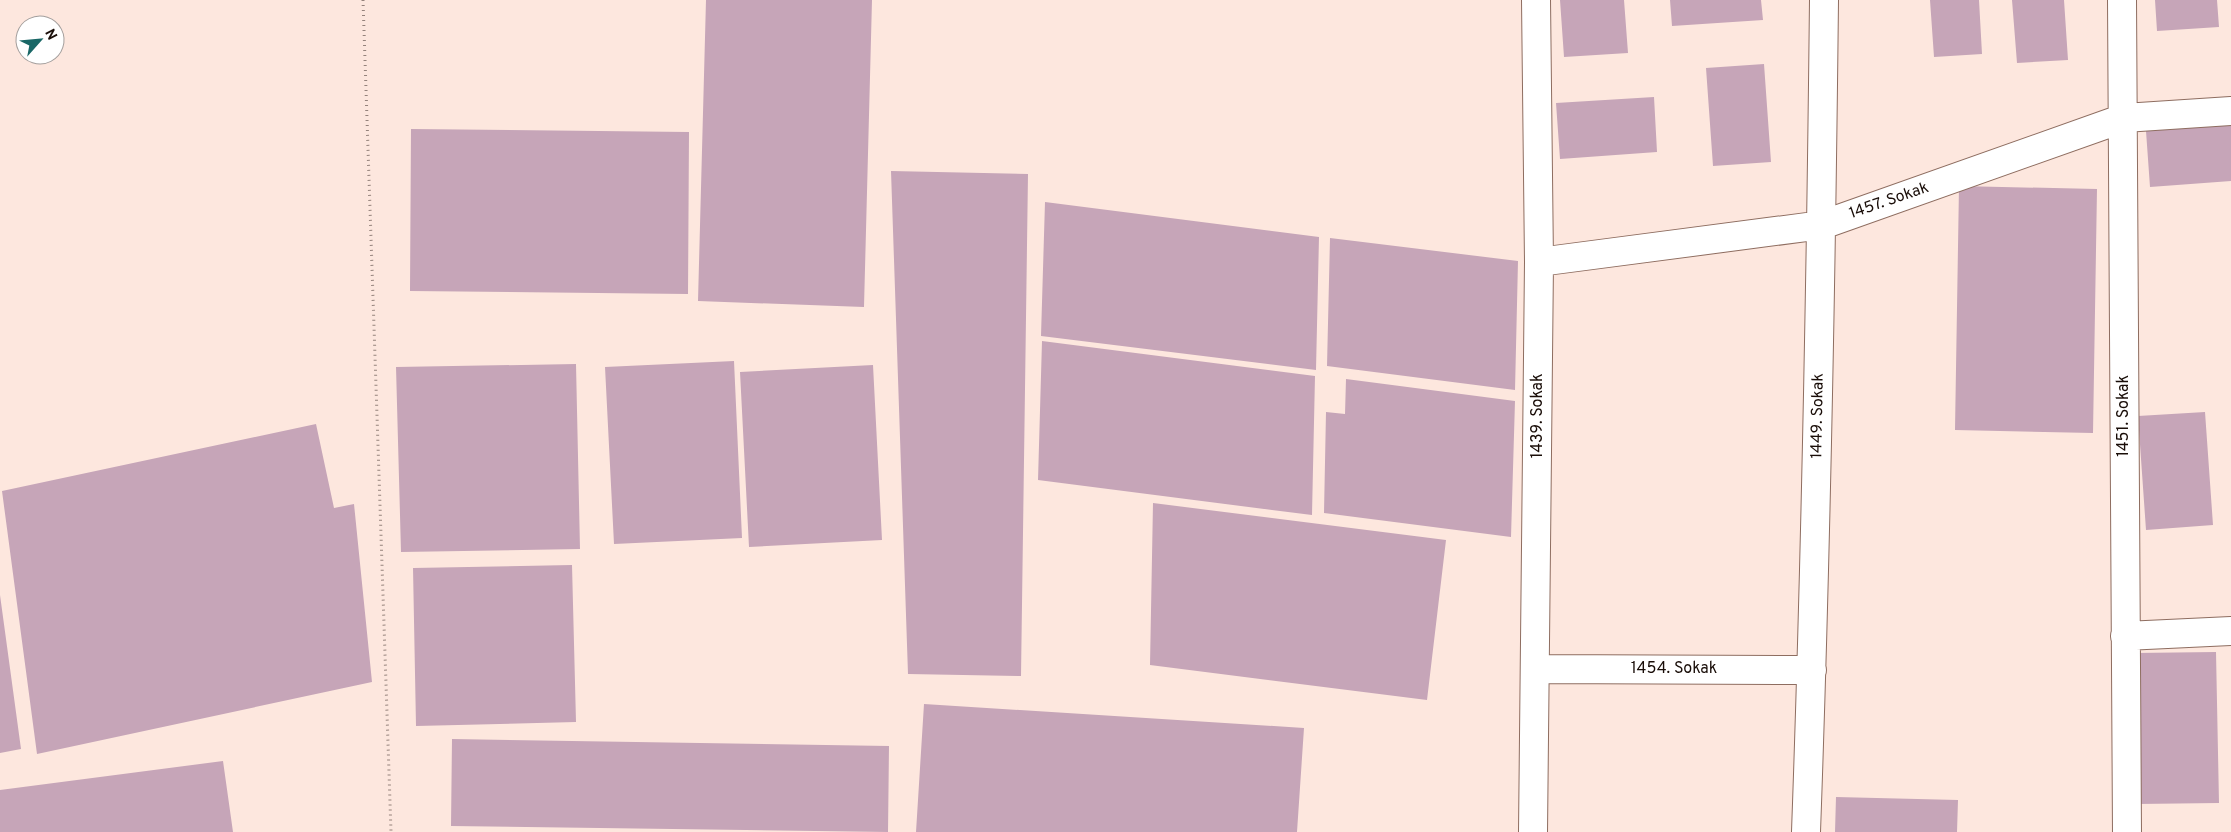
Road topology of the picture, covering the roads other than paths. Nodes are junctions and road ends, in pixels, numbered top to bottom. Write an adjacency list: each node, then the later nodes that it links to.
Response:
1 (1536, 0): 7 (street, 1439. Sokak)
2 (1824, 0): 6 (street, 1449. Sokak)
3 (2122, 0): 5 (street, 1451. Sokak)
4 (2231, 111): 5 (street, 1457. Sokak)
5 (2124, 118): 6 (street, 1457. Sokak); 9 (street, 1451. Sokak)
6 (1822, 225): 7 (street, 1457. Sokak); 11 (street, 1449. Sokak)
7 (1539, 262): 10 (street, 1439. Sokak)
8 (2231, 631): 9 (street)
9 (2125, 636): 14 (street, 1451. Sokak)
10 (1536, 669): 11 (street, 1454. Sokak); 12 (street, 1439. Sokak)
11 (1812, 670): 13 (street, 1449. Sokak)
12 (1533, 832)
13 (1806, 832)
14 (2127, 832)

